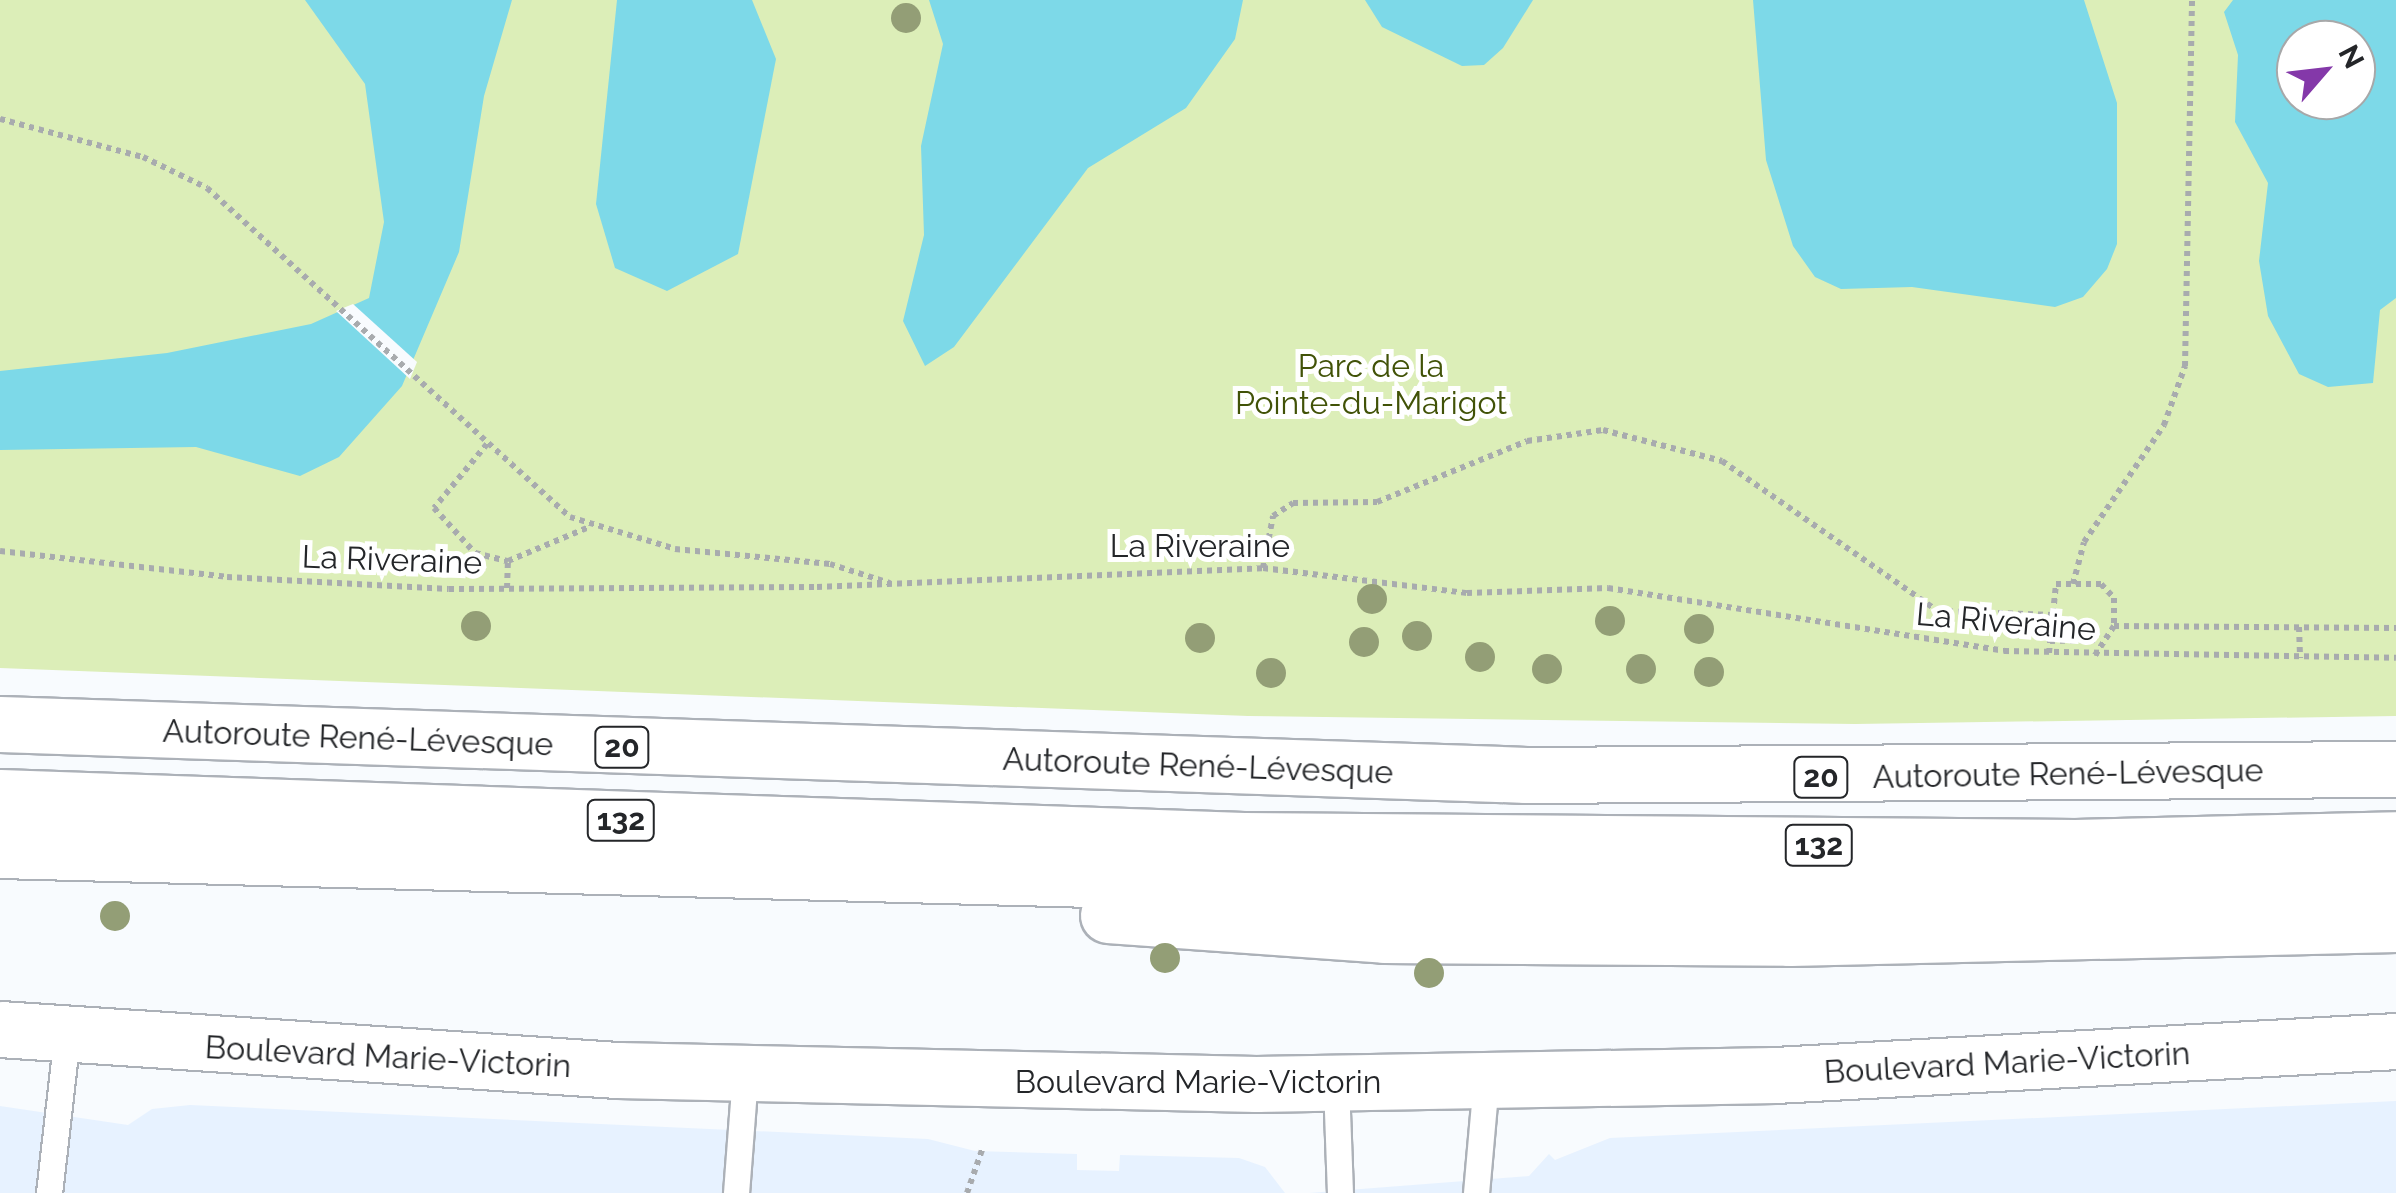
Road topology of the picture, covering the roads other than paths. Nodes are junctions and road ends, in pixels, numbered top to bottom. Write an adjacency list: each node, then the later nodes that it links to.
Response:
1 (0, 724): 2 (main road, Autoroute René-Lévesque / 20)
2 (2396, 769)
3 (0, 797): 4 (main road, Autoroute René-Lévesque / 132)
4 (2396, 839)
5 (0, 850): 6 (main road)
6 (377, 861): 7 (main road); 8 (main road)
7 (2396, 881)
8 (2396, 924)
9 (0, 1029): 10 (main road, Boulevard Marie-Victorin)
10 (67, 1034): 12 (main road, Boulevard Marie-Victorin); 15 (lane)
11 (2396, 1040): 13 (main road, Boulevard Marie-Victorin)
12 (745, 1074): 14 (main road, Boulevard Marie-Victorin); 16 (lane)
13 (1486, 1082): 14 (main road, Boulevard Marie-Victorin); 18 (lane)
14 (1336, 1084): 17 (lane)
15 (49, 1193)
16 (736, 1193)
17 (1340, 1193)
18 (1476, 1193)

